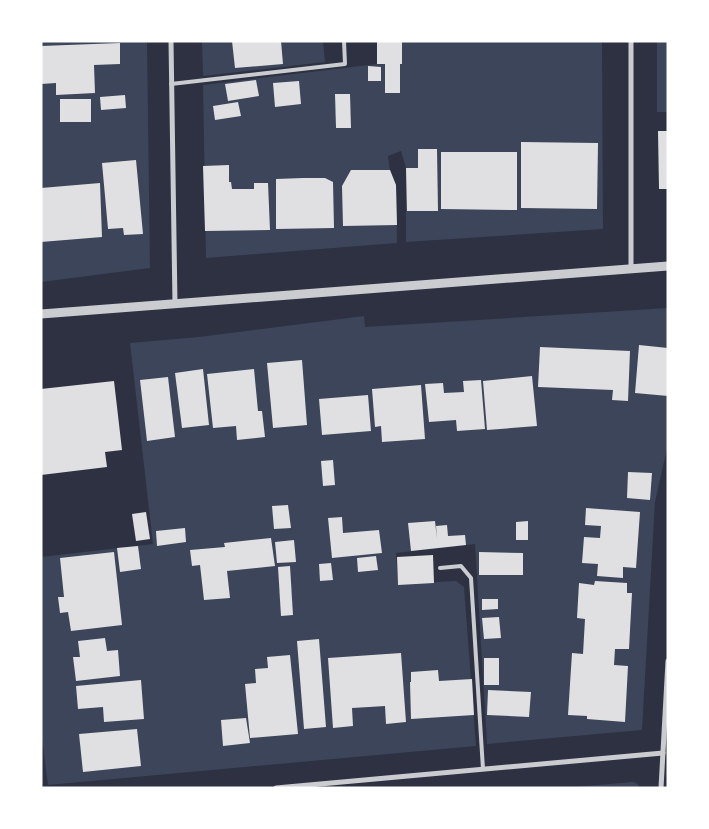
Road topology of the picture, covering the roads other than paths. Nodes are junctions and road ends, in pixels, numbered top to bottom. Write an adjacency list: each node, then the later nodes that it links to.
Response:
1 (171, 41): 4 (street)
2 (344, 41): 4 (lane)
3 (631, 41): 6 (street)
4 (171, 84): 7 (street)
5 (668, 266): 6 (street)
6 (631, 269): 7 (street)
7 (175, 304): 8 (street)
8 (41, 314)
9 (440, 568): 12 (lane)
10 (668, 661): 11 (street)
11 (663, 753): 12 (street); 14 (street)
12 (483, 769): 13 (street)
13 (276, 788)
14 (661, 788)

